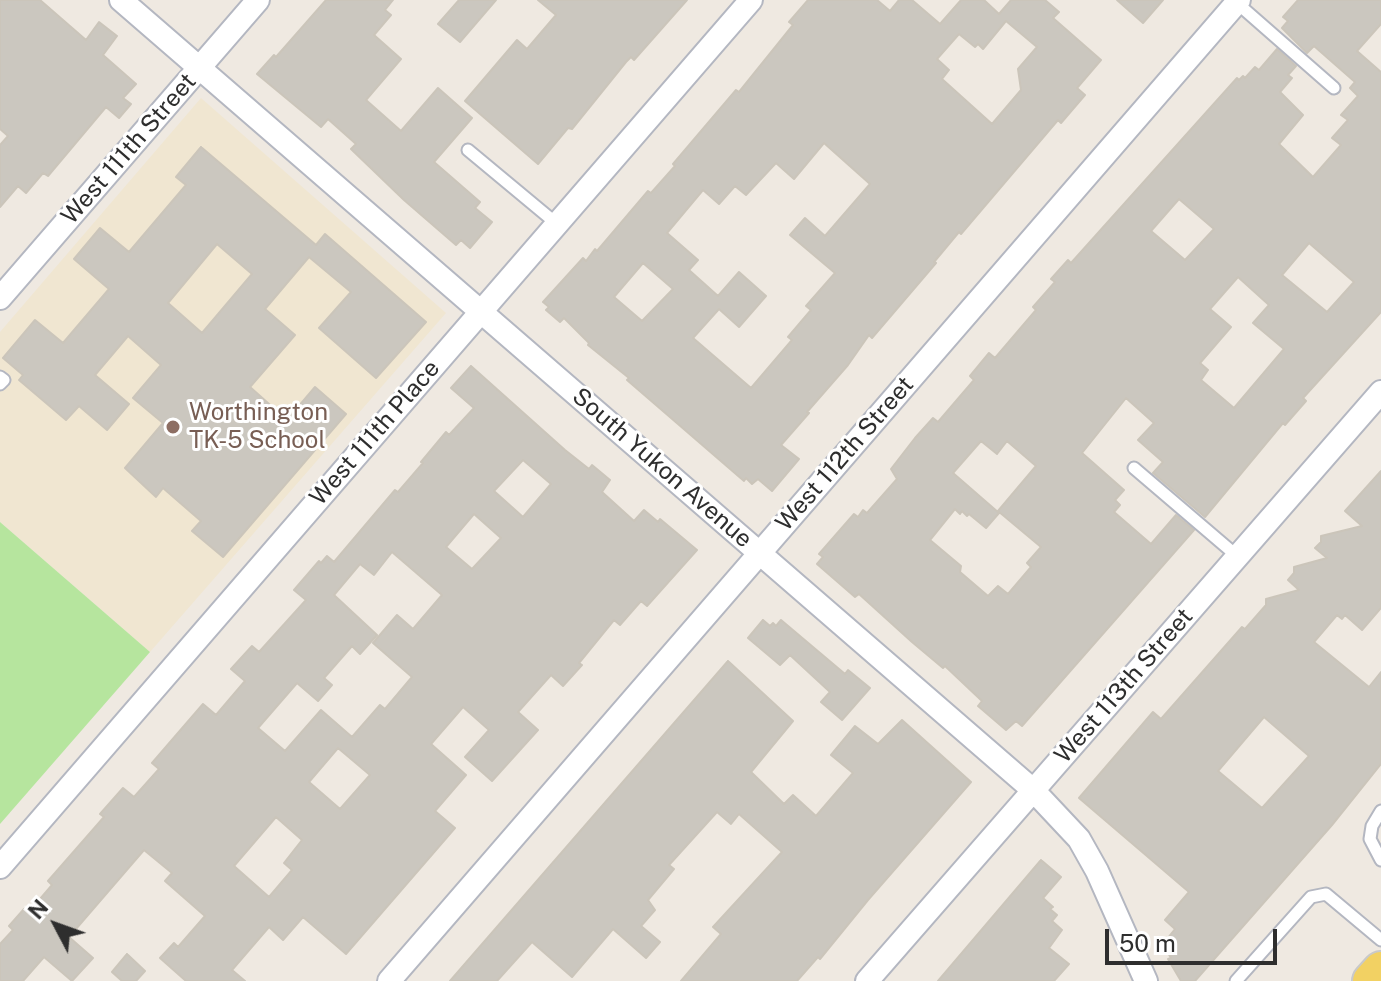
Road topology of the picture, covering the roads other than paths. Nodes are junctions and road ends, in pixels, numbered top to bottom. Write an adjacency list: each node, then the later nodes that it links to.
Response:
1 (121, 0): 5 (street, South Yukon Avenue)
2 (258, 0): 5 (street, West 111th Street)
3 (751, 0): 8 (street, West 111th Place)
4 (1238, 1): 6 (lane); 15 (street, West 112th Street)
5 (199, 68): 9 (street, West 111th Street); 10 (street, South Yukon Avenue)
6 (1334, 88)
7 (468, 150): 8 (lane)
8 (557, 224): 10 (street, West 111th Place)
9 (0, 298)
10 (481, 312): 15 (street, South Yukon Avenue); 20 (street, West 111th Place)
11 (0, 377): 12 (lane)
12 (0, 384)
13 (1381, 392): 16 (street, West 113th Street)
14 (1134, 468): 16 (lane)
15 (760, 553): 17 (street, South Yukon Avenue); 23 (street, West 112th Street)
16 (1237, 556): 17 (street, West 113th Street)
17 (1033, 790): 24 (street, West 113th Street); 25 (street, South Yukon Avenue)
18 (1381, 811): 19 (lane)
19 (1381, 860)
20 (0, 867)
21 (1381, 940): 26 (lane)
22 (1381, 970): 27 (main road)
23 (389, 981)
24 (867, 981)
25 (1146, 981)
26 (1236, 981)
27 (1371, 981)

